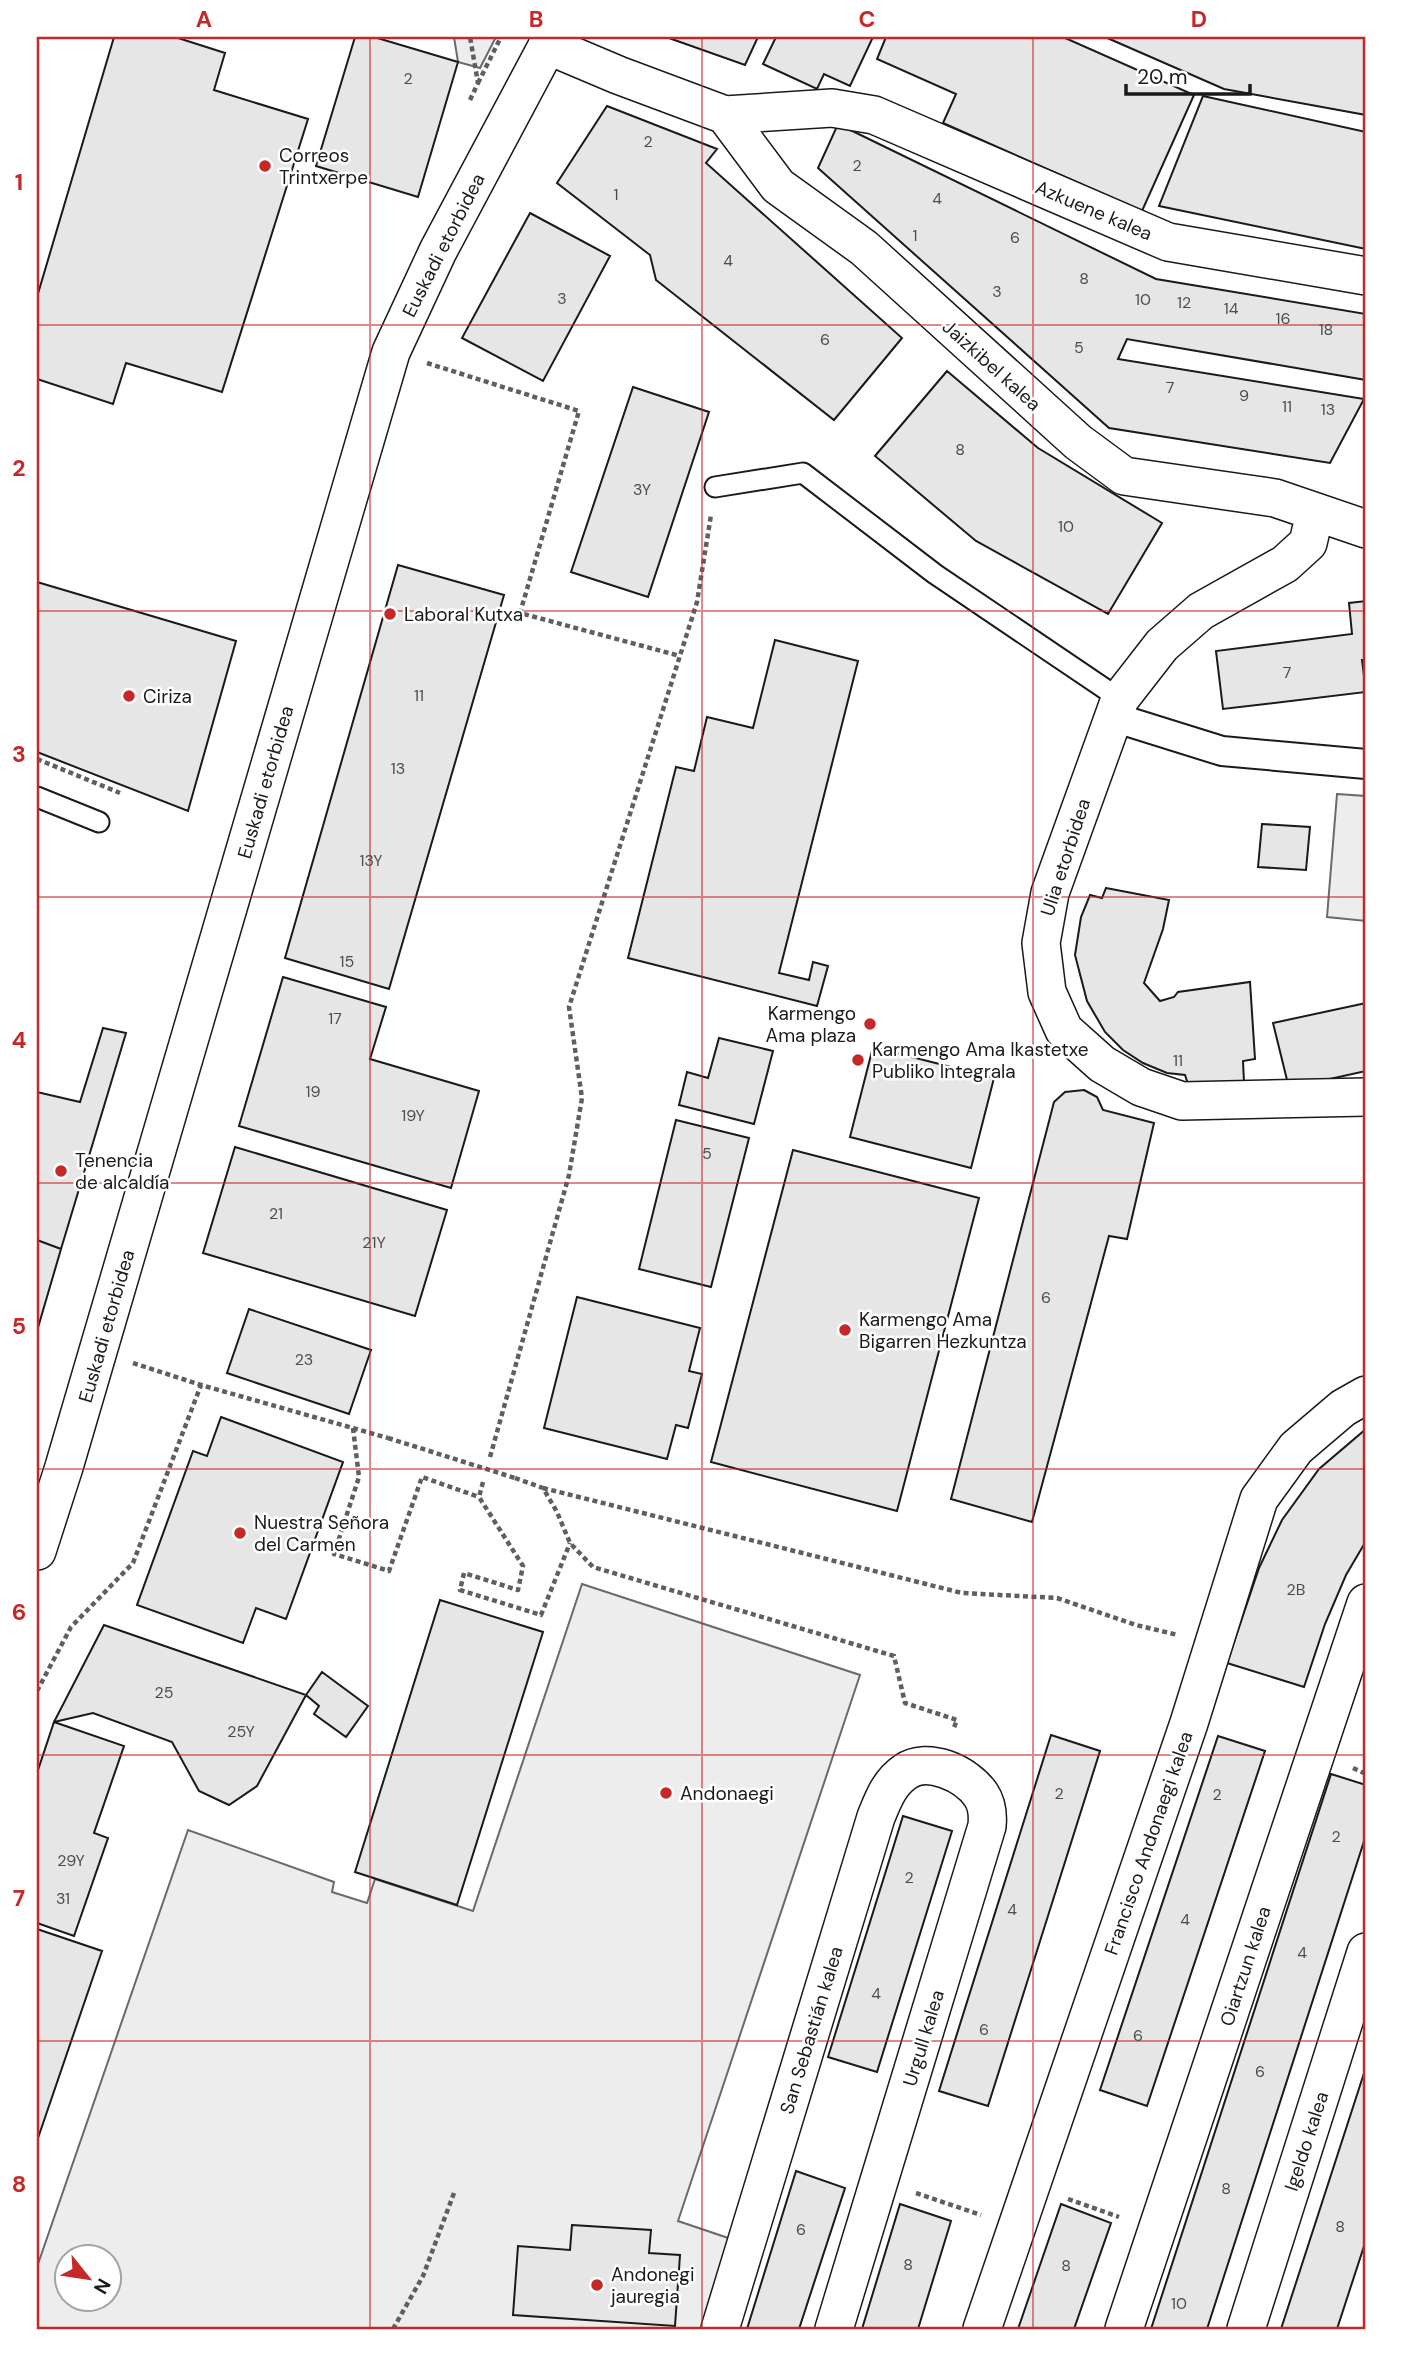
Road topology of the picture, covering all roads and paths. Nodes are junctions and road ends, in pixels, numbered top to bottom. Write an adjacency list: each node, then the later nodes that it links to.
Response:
1 (501, 37): 3 (path)
2 (550, 41): 5 (street); 8 (street, Euskadi etorbidea)
3 (478, 83)
4 (832, 108): 5 (street, Azkuene kalea); 6 (street); 7 (street, Azkuene kalea)
5 (725, 115): 6 (street, Jaizkibel kalea)
6 (778, 186): 10 (street, Jaizkibel kalea)
7 (1366, 276)
8 (391, 352): 12 (path); 20 (street, Euskadi etorbidea)
9 (715, 487): 12 (path); 13 (lane)
10 (1315, 513): 11 (street, Jaizkibel kalea); 13 (street, Ulia etorbidea)
11 (1366, 529)
12 (680, 656): 24 (path)
13 (1116, 708): 15 (street); 19 (street, Ulia etorbidea)
14 (37, 759): 16 (path)
15 (1366, 764)
16 (120, 793)
17 (37, 797): 18 (lane)
18 (99, 822)
19 (1366, 1097)
20 (97, 1354): 21 (path); 29 (street, Euskadi etorbidea)
21 (201, 1385): 23 (path); 32 (path)
22 (1366, 1395): 36 (street, Francisco Andonaegi kalea)
23 (353, 1428): 26 (path, bridge); 27 (path)
24 (490, 1457)
25 (483, 1482): 27 (path)
26 (543, 1488): 28 (path); 31 (path)
27 (479, 1497): 28 (path)
28 (570, 1543): 33 (path)
29 (37, 1551)
30 (1366, 1603): 39 (street, Oiartzun kalea)
31 (1136, 1625)
32 (37, 1690)
33 (940, 1767): 35 (street, Urgull kalea); 41 (street, San Sebastián kalea)
34 (1366, 1952): 45 (street, Igeldo kalea)
35 (879, 2181): 38 (path); 42 (street, Urgull kalea)
36 (1031, 2186): 38 (street, Francisco Andonaegi kalea); 39 (path)
37 (454, 2193): 40 (path)
38 (1017, 2227): 43 (street, Francisco Andonaegi kalea)
39 (1157, 2230): 44 (street, Oiartzun kalea)
40 (393, 2329)
41 (720, 2329)
42 (834, 2329)
43 (982, 2329)
44 (1124, 2329)
45 (1246, 2329)

